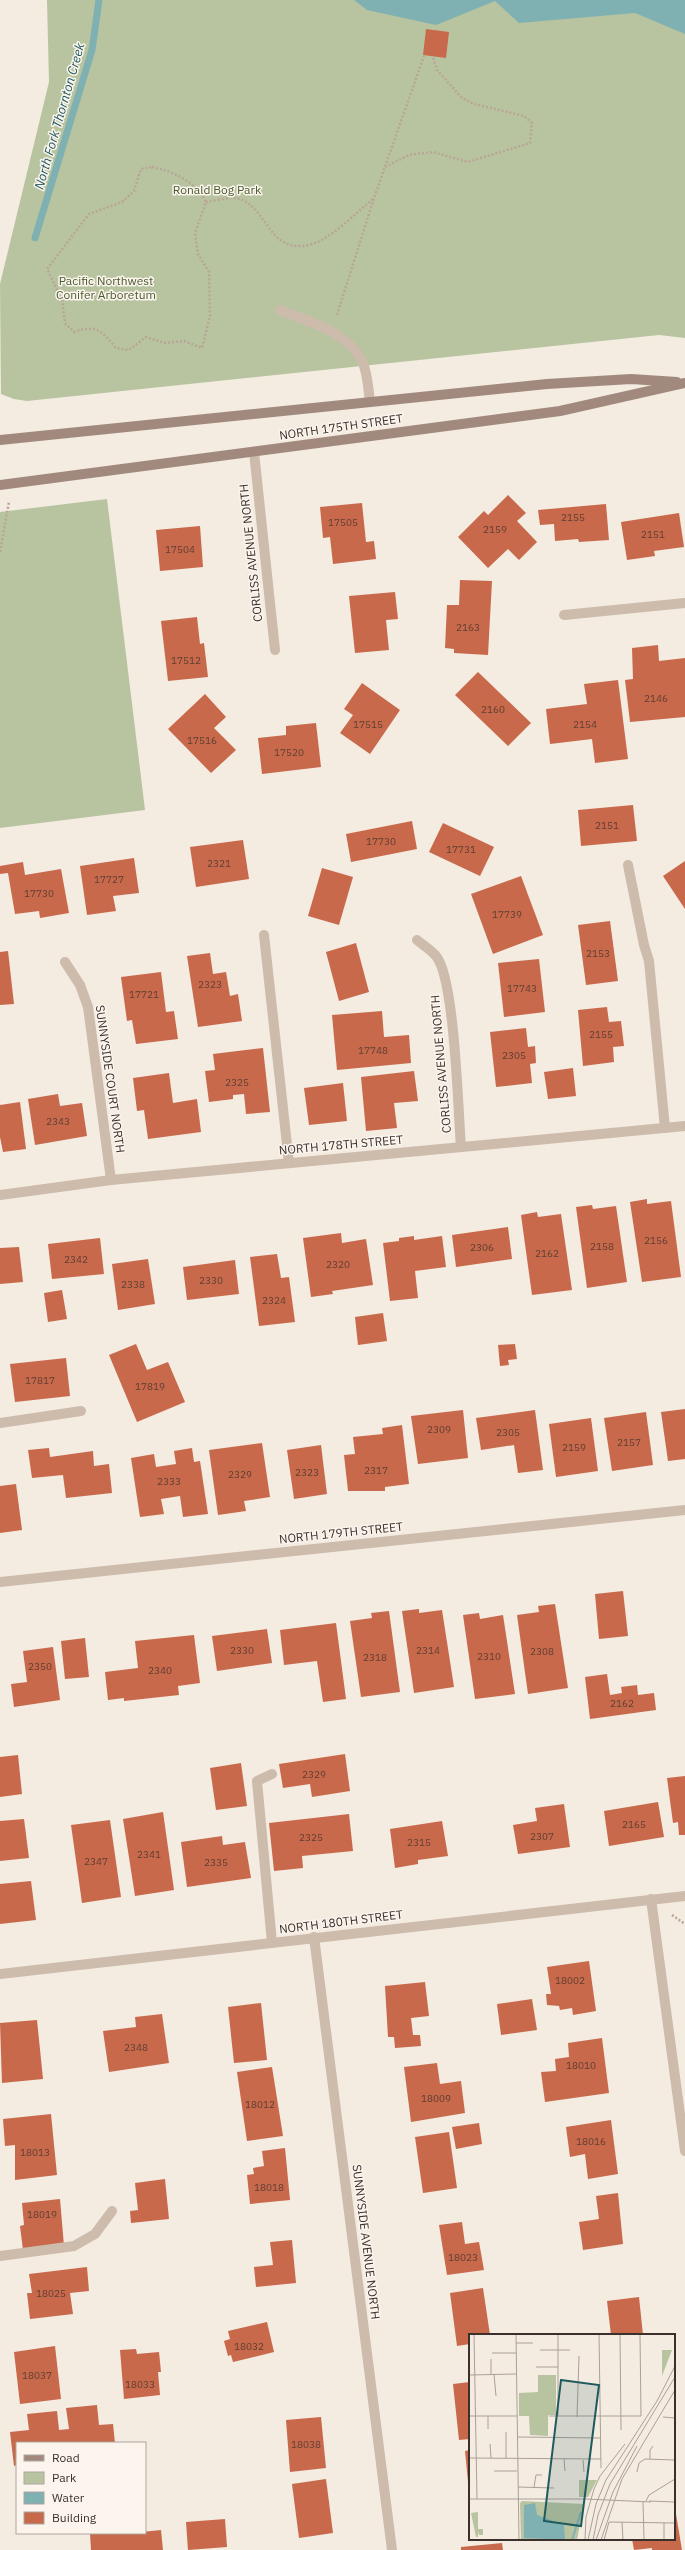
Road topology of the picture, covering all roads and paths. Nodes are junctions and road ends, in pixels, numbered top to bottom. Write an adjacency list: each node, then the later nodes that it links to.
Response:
1 (424, 56): 3 (path)
2 (433, 57): 3 (path)
3 (385, 167): 4 (path)
4 (374, 198): 5 (path); 7 (path)
5 (206, 202): 5 (path)
6 (280, 310): 7 (street)
7 (332, 332): 9 (street)
8 (685, 383): 9 (main road, NORTH 175TH STREET); 11 (main road, NORTH 175TH STREET)
9 (370, 401): 10 (main road, NORTH 175TH STREET)
10 (0, 440)
11 (254, 452): 12 (main road, NORTH 175TH STREET); 17 (street, CORLISS AVENUE NORTH)
12 (12, 484): 13 (main road, NORTH 175TH STREET); 14 (path)
13 (0, 485)
14 (0, 552)
15 (685, 603): 16 (street)
16 (564, 615)
17 (275, 650)
18 (628, 865): 23 (street)
19 (264, 935): 25 (street)
20 (417, 940): 24 (street, CORLISS AVENUE NORTH)
21 (65, 962): 26 (street, SUNNYSIDE COURT NORTH)
22 (685, 1126): 23 (street, NORTH 178TH STREET)
23 (665, 1128): 24 (street, NORTH 178TH STREET)
24 (461, 1148): 25 (street, NORTH 178TH STREET)
25 (289, 1163): 26 (street, NORTH 178TH STREET)
26 (111, 1180): 27 (street, NORTH 178TH STREET)
27 (0, 1195)
28 (81, 1411): 29 (street)
29 (0, 1423)
30 (685, 1510): 31 (street, NORTH 179TH STREET)
31 (0, 1582)
32 (272, 1774): 36 (street)
33 (685, 1896): 34 (street, NORTH 180TH STREET)
34 (651, 1900): 35 (street, NORTH 180TH STREET); 38 (street)
35 (314, 1938): 36 (street, NORTH 180TH STREET); 41 (street, SUNNYSIDE AVENUE NORTH)
36 (272, 1943): 37 (street, NORTH 180TH STREET)
37 (0, 1974)
38 (685, 2151)
39 (112, 2211): 40 (street)
40 (0, 2256)
41 (392, 2550)

